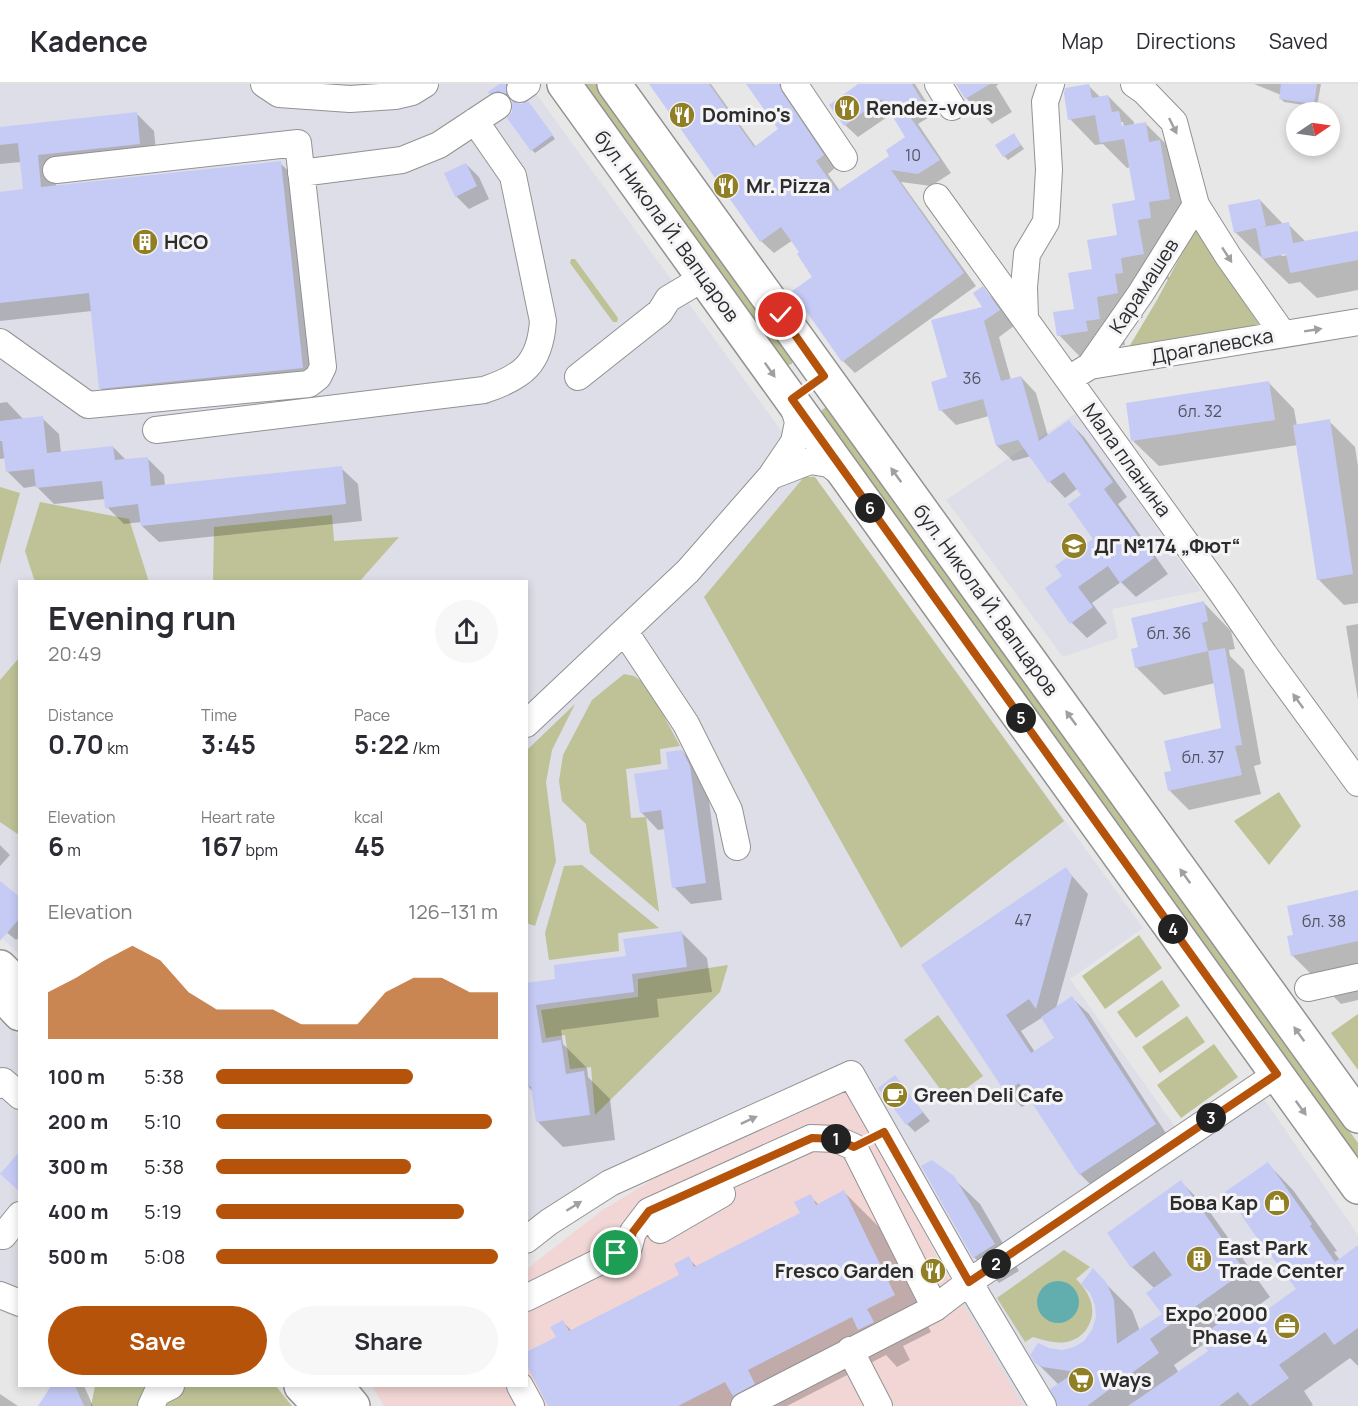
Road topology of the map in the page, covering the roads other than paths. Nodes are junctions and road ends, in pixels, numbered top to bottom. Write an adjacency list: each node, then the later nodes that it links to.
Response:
1 (264, 84): 8 (street)
2 (564, 84): 17 (main road, бул. Никола Й. Вапцаров)
3 (614, 84): 23 (main road, бул. Никола Й. Вапцаров)
4 (794, 84): 12 (street)
5 (938, 84): 10 (street)
6 (1051, 84): 18 (street)
7 (1134, 84): 16 (street, one-way to 16)
8 (418, 86)
9 (498, 106): 11 (street)
10 (952, 106)
11 (475, 121): 14 (street); 26 (street)
12 (844, 158)
13 (56, 170): 14 (street)
14 (301, 173): 21 (street)
15 (937, 197): 18 (street, Мала планина)
16 (1196, 205): 20 (street, one-way to 20); 22 (street, Карамашев)
17 (697, 283): 24 (street); 25 (main road, бул. Никола Й. Вапцаров, one-way to 25)
18 (1025, 319): 22 (street, Мала планина)
19 (1358, 322): 20 (street, Драгалевска, one-way to 19)
20 (1283, 334): 22 (street, Драгалевска)
21 (0, 342)
22 (1079, 373): 31 (street, Мала планина, one-way to 22)
23 (824, 376): 25 (main road); 42 (main road, бул. Никола Й. Вапцаров, one-way to 23)
24 (578, 377)
25 (792, 399): 27 (street); 28 (main road, бул. Никола Й. Вапцаров)
26 (156, 430)
27 (771, 476): 28 (street); 29 (street)
28 (848, 478): 39 (main road, бул. Никола Й. Вапцаров)
29 (625, 632): 30 (street); 32 (street)
30 (528, 722)
31 (1358, 783)
32 (737, 847)
33 (0, 967): 35 (main road)
34 (1358, 977): 36 (street)
35 (18, 985)
36 (1308, 988)
37 (0, 993): 38 (main road)
38 (18, 1012)
39 (1277, 1074): 45 (main road, бул. Никола Й. Вапцаров, one-way to 45); 50 (street)
40 (0, 1085): 41 (street)
41 (18, 1094)
42 (1358, 1116)
43 (884, 1132): 44 (street); 49 (street, one-way to 43); 50 (street)
44 (845, 1143): 47 (street); 52 (street); 54 (street)
45 (1358, 1186)
46 (18, 1219): 48 (street)
47 (660, 1230)
48 (8, 1238)
49 (528, 1238)
50 (969, 1282): 54 (street); 65 (street)
51 (0, 1295): 53 (street)
52 (528, 1297)
53 (18, 1302)
54 (935, 1308): 55 (street)
55 (850, 1350): 60 (street); 64 (street)
56 (169, 1387): 61 (street)
57 (305, 1387): 59 (main road)
58 (521, 1387): 62 (street)
59 (338, 1395)
60 (780, 1398): 63 (street)
61 (151, 1406)
62 (531, 1406)
63 (744, 1406)
64 (879, 1406)
65 (1043, 1406)

